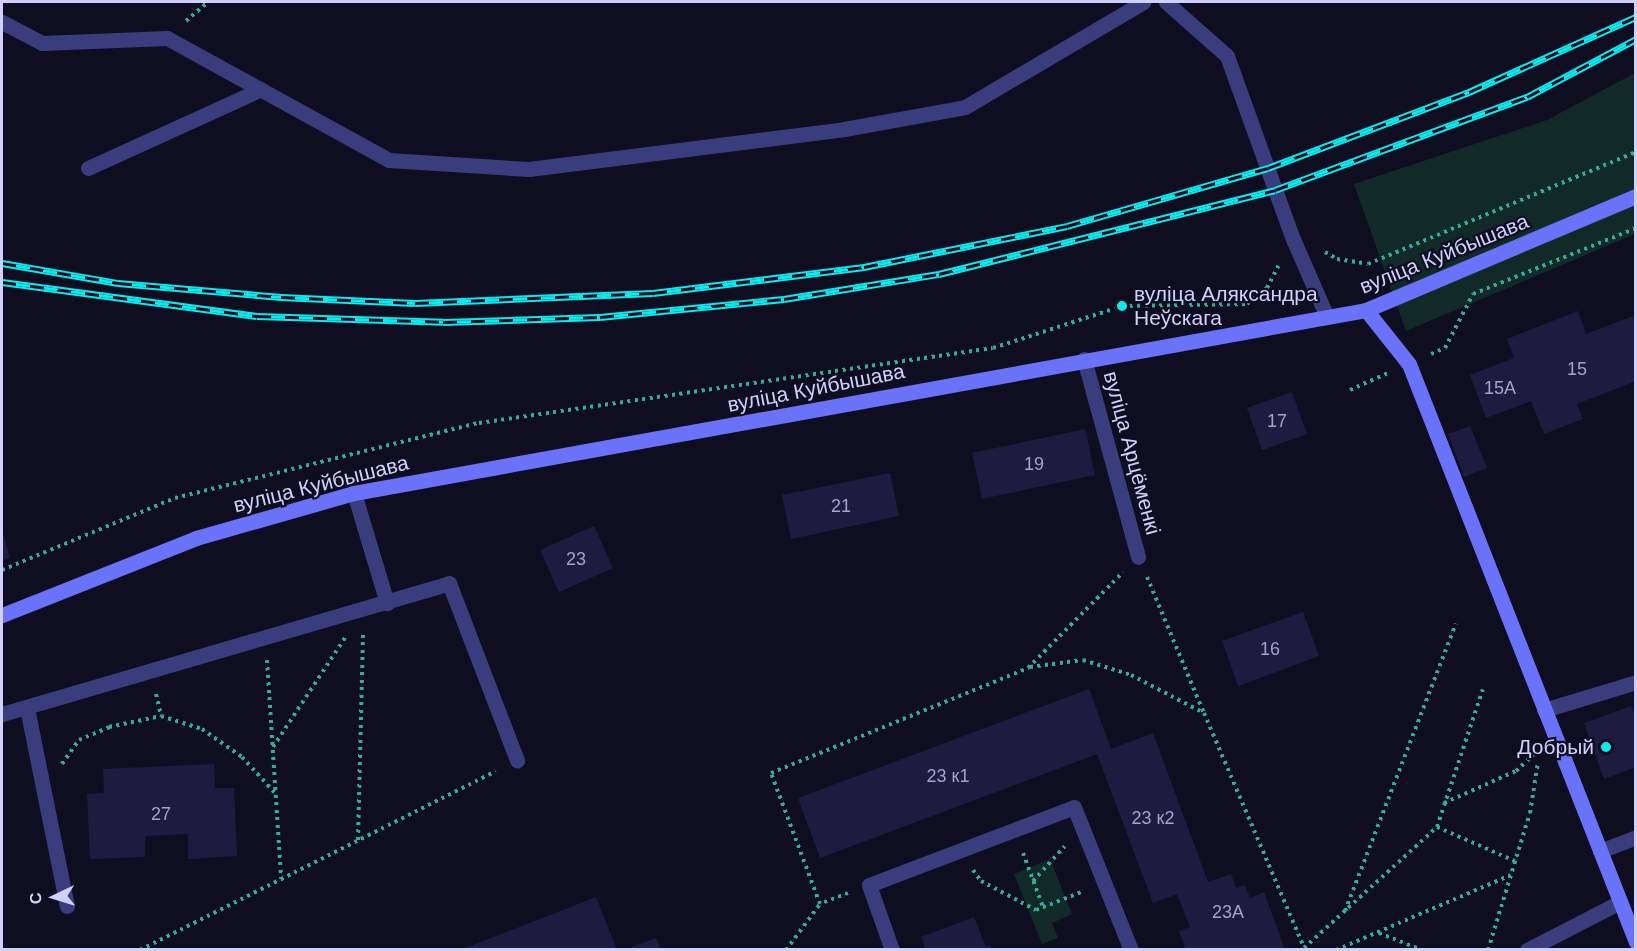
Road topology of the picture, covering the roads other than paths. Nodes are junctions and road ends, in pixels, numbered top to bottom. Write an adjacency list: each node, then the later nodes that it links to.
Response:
1 (1143, 2): 4 (street)
2 (1166, 2): 8 (street)
3 (2, 22): 4 (street)
4 (261, 89): 5 (street)
5 (88, 168)
6 (1635, 196): 7 (main road, вуліца Куйбышава)
7 (1366, 310): 8 (main road, вуліца Куйбышава); 16 (main road)
8 (1327, 317): 9 (main road, вуліца Куйбышава)
9 (1084, 359): 10 (main road, вуліца Куйбышава); 11 (street, вуліца Арцёменкі)
10 (354, 493): 12 (street); 13 (main road, вуліца Куйбышава)
11 (1138, 557)
12 (387, 603): 15 (street); 18 (street)
13 (2, 615)
14 (1635, 682): 16 (street)
15 (27, 708): 17 (street); 22 (street)
16 (1544, 710): 20 (main road)
17 (2, 714)
18 (517, 760)
19 (1635, 837): 20 (street)
20 (1600, 851): 21 (main road)
21 (1620, 902): 23 (main road); 26 (street)
22 (67, 906)
23 (1635, 942)
24 (891, 950): 25 (street)
25 (1131, 950)
26 (1527, 950)

